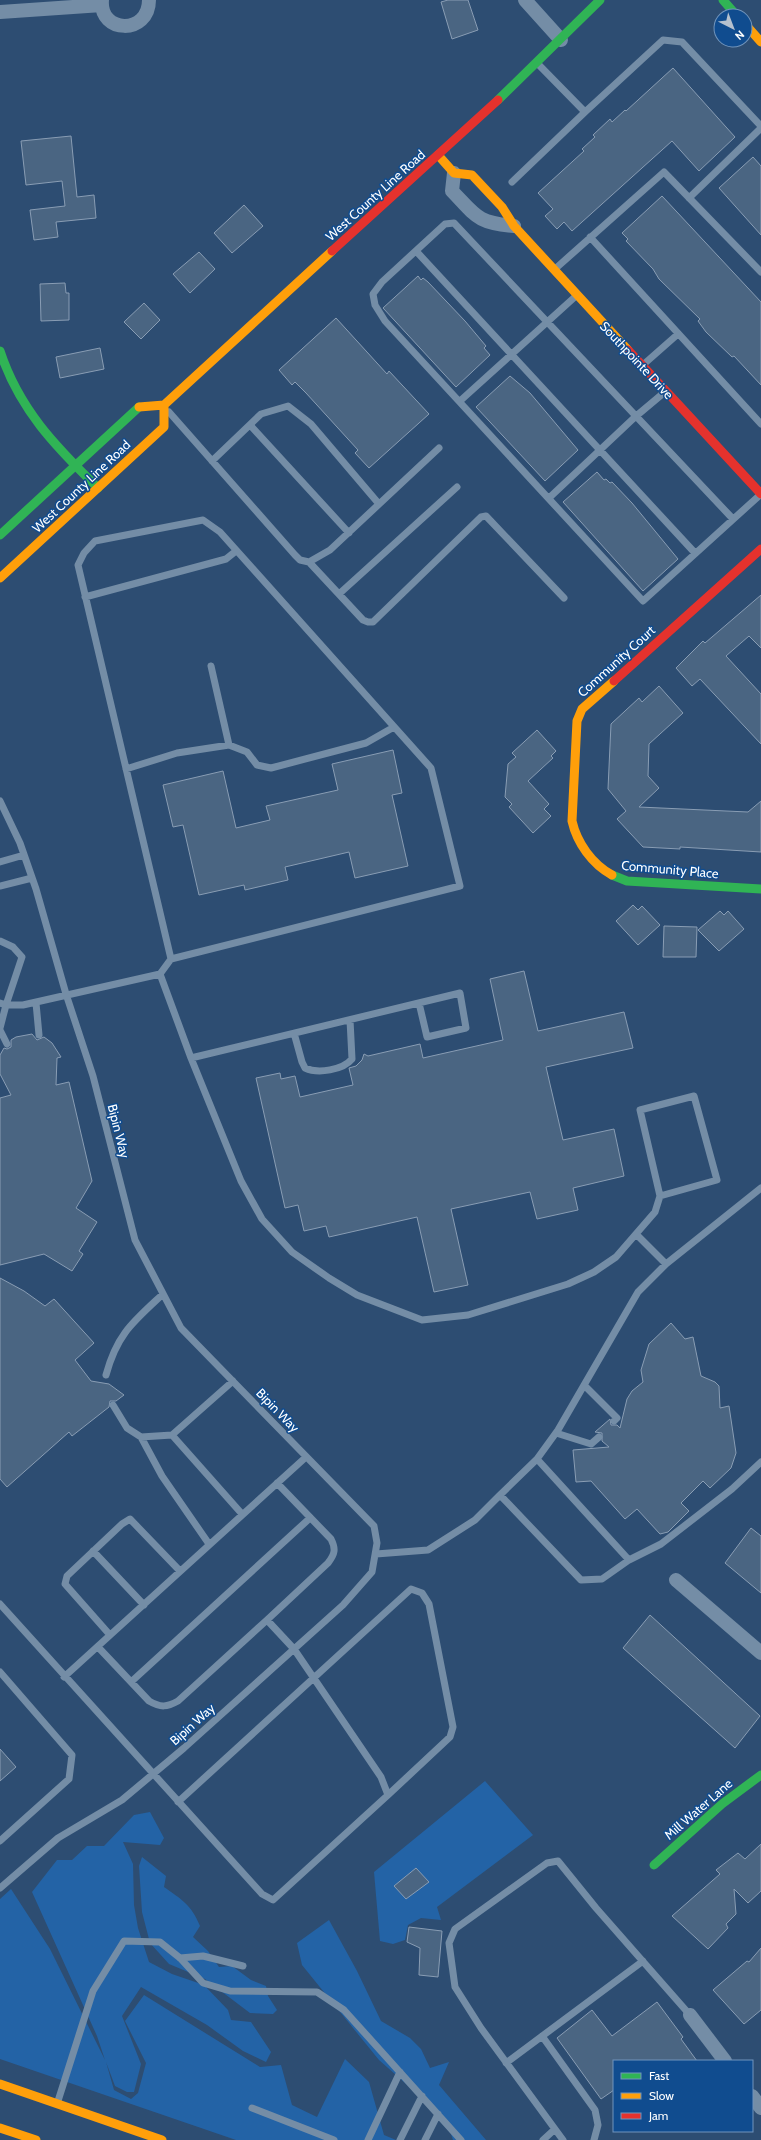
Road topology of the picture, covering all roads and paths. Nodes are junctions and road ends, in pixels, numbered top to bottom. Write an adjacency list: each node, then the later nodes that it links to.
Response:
1 (149, 0): 5 (street)
2 (525, 0): 9 (street)
3 (600, 0): 9 (street, West County Line Road)
4 (723, 0): 6 (street)
5 (102, 2): 7 (street)
6 (730, 8)
7 (0, 12)
8 (753, 33): 10 (street)
9 (561, 40): 11 (street, West County Line Road)
10 (761, 42)
11 (537, 62): 12 (lane); 14 (street, West County Line Road)
12 (585, 112): 13 (lane); 16 (lane)
13 (761, 127): 17 (lane)
14 (438, 155): 15 (street); 31 (street, West County Line Road)
15 (454, 173): 18 (street, Southpointe Drive); 18 (street)
16 (512, 182)
17 (689, 198): 19 (lane); 22 (lane)
18 (514, 226): 21 (street, Southpointe Drive)
19 (590, 237): 21 (lane); 25 (lane)
20 (416, 250): 24 (lane); 27 (lane); 30 (lane)
21 (554, 270): 23 (street, Southpointe Drive)
22 (761, 272)
23 (577, 295): 24 (lane); 28 (street, Southpointe Drive)
24 (547, 322): 27 (lane); 32 (lane)
25 (678, 334): 28 (lane); 33 (lane)
26 (0, 351): 38 (street)
27 (512, 353): 30 (lane); 36 (lane)
28 (642, 366): 29 (street, Southpointe Drive)
29 (666, 391): 32 (lane); 41 (street, Southpointe Drive)
30 (460, 401): 42 (lane)
31 (164, 405): 37 (lane); 38 (street, West County Line Road); 40 (street, West County Line Road)
32 (635, 417): 36 (lane); 44 (lane)
33 (761, 424)
34 (250, 425): 37 (lane); 43 (lane); 45 (lane)
35 (439, 448): 43 (lane)
36 (599, 450): 42 (lane); 49 (lane)
37 (212, 461): 50 (lane)
38 (75, 466): 40 (street); 46 (street, West County Line Road)
39 (457, 487): 52 (lane)
40 (98, 488): 51 (street, West County Line Road)
41 (761, 494): 44 (lane)
42 (549, 498): 49 (lane)
43 (379, 504): 45 (lane)
44 (733, 519): 49 (lane)
45 (349, 532): 50 (lane)
46 (0, 535)
47 (761, 549): 60 (street, Community Court)
48 (236, 551): 53 (lane); 53 (lane); 56 (lane)
49 (696, 553)
50 (309, 562): 52 (lane)
51 (0, 578)
52 (339, 594): 54 (lane)
53 (85, 598): 58 (lane)
54 (564, 598)
55 (211, 666): 57 (lane)
56 (394, 727): 57 (lane); 67 (lane)
57 (229, 745): 58 (lane)
58 (126, 769): 67 (lane)
59 (0, 801): 61 (lane, Bipin Way)
60 (574, 833): 65 (street, Community Place)
61 (24, 855): 62 (lane); 63 (lane, Bipin Way)
62 (0, 862)
63 (32, 878): 64 (lane); 69 (lane, Bipin Way)
64 (0, 886)
65 (761, 889)
66 (0, 941): 72 (lane)
67 (171, 959): 68 (lane)
68 (160, 974): 69 (lane); 78 (lane)
69 (66, 994): 70 (lane); 83 (lane, Bipin Way)
70 (36, 1002): 72 (lane); 76 (lane)
71 (419, 1003): 71 (lane); 73 (lane)
72 (3, 1004): 74 (lane)
73 (350, 1020): 75 (lane); 75 (lane)
74 (0, 1029): 77 (lane)
75 (294, 1033): 78 (lane)
76 (39, 1035)
77 (7, 1044)
78 (191, 1058): 81 (lane)
79 (761, 1188): 82 (lane)
80 (660, 1196): 80 (lane); 81 (lane)
81 (636, 1234): 82 (lane)
82 (666, 1264): 86 (lane)
83 (163, 1294): 84 (lane); 85 (lane, Bipin Way)
84 (106, 1375)
85 (233, 1381): 90 (lane); 93 (lane, Bipin Way)
86 (585, 1386): 88 (lane); 89 (lane)
87 (113, 1405): 91 (lane)
88 (614, 1421)
89 (556, 1433): 92 (lane); 94 (lane)
90 (172, 1435): 91 (lane); 98 (lane)
91 (141, 1437): 100 (lane)
92 (599, 1437)
93 (306, 1457): 96 (lane); 102 (lane, Bipin Way)
94 (537, 1459): 97 (lane); 103 (lane)
95 (761, 1462): 103 (lane)
96 (277, 1483): 98 (lane); 99 (lane)
97 (500, 1496): 102 (lane); 103 (lane)
98 (242, 1514): 100 (lane)
99 (310, 1518): 108 (lane); 116 (lane)
100 (209, 1544): 104 (lane)
101 (93, 1551): 104 (lane); 107 (lane); 109 (lane)
102 (376, 1554): 111 (lane, Bipin Way)
103 (629, 1560)
104 (180, 1571): 107 (lane)
105 (676, 1580): 112 (street)
106 (0, 1604): 114 (lane)
107 (144, 1605): 109 (lane)
108 (267, 1620): 111 (lane); 116 (lane)
109 (110, 1635): 110 (lane)
110 (98, 1647): 114 (lane); 116 (lane)
111 (294, 1649): 115 (lane); 117 (lane, Bipin Way)
112 (761, 1652)
113 (0, 1672): 121 (lane)
114 (64, 1677): 117 (lane)
115 (314, 1677): 119 (lane); 119 (lane); 120 (lane)
116 (131, 1682)
117 (152, 1774): 120 (lane); 123 (lane, Bipin Way)
118 (761, 1775): 122 (street, Mill Water Lane)
119 (388, 1795): 120 (lane)
120 (178, 1802)
121 (0, 1841)
122 (654, 1865)
123 (0, 1888)
124 (180, 1958): 126 (lane); 131 (lane); 135 (lane)
125 (643, 1961): 127 (lane); 128 (lane); 130 (lane)
126 (243, 1966)
127 (690, 2015): 129 (street)
128 (542, 2036): 130 (lane); 150 (lane)
129 (724, 2060)
130 (506, 2063): 140 (lane)
131 (400, 2072): 133 (lane); 144 (lane)
132 (0, 2084): 135 (street)
133 (422, 2096): 138 (lane); 145 (lane)
134 (753, 2097): 137 (street)
135 (57, 2104): 142 (street)
136 (252, 2108): 143 (lane)
137 (761, 2108)
138 (438, 2114): 146 (lane); 147 (lane)
139 (0, 2128): 141 (street)
140 (555, 2129): 148 (lane); 149 (lane)
141 (36, 2140)
142 (162, 2140)
143 (334, 2140)
144 (368, 2140)
145 (400, 2140)
146 (425, 2140)
147 (461, 2140)
148 (543, 2140)
149 (563, 2140)
150 (594, 2140)

